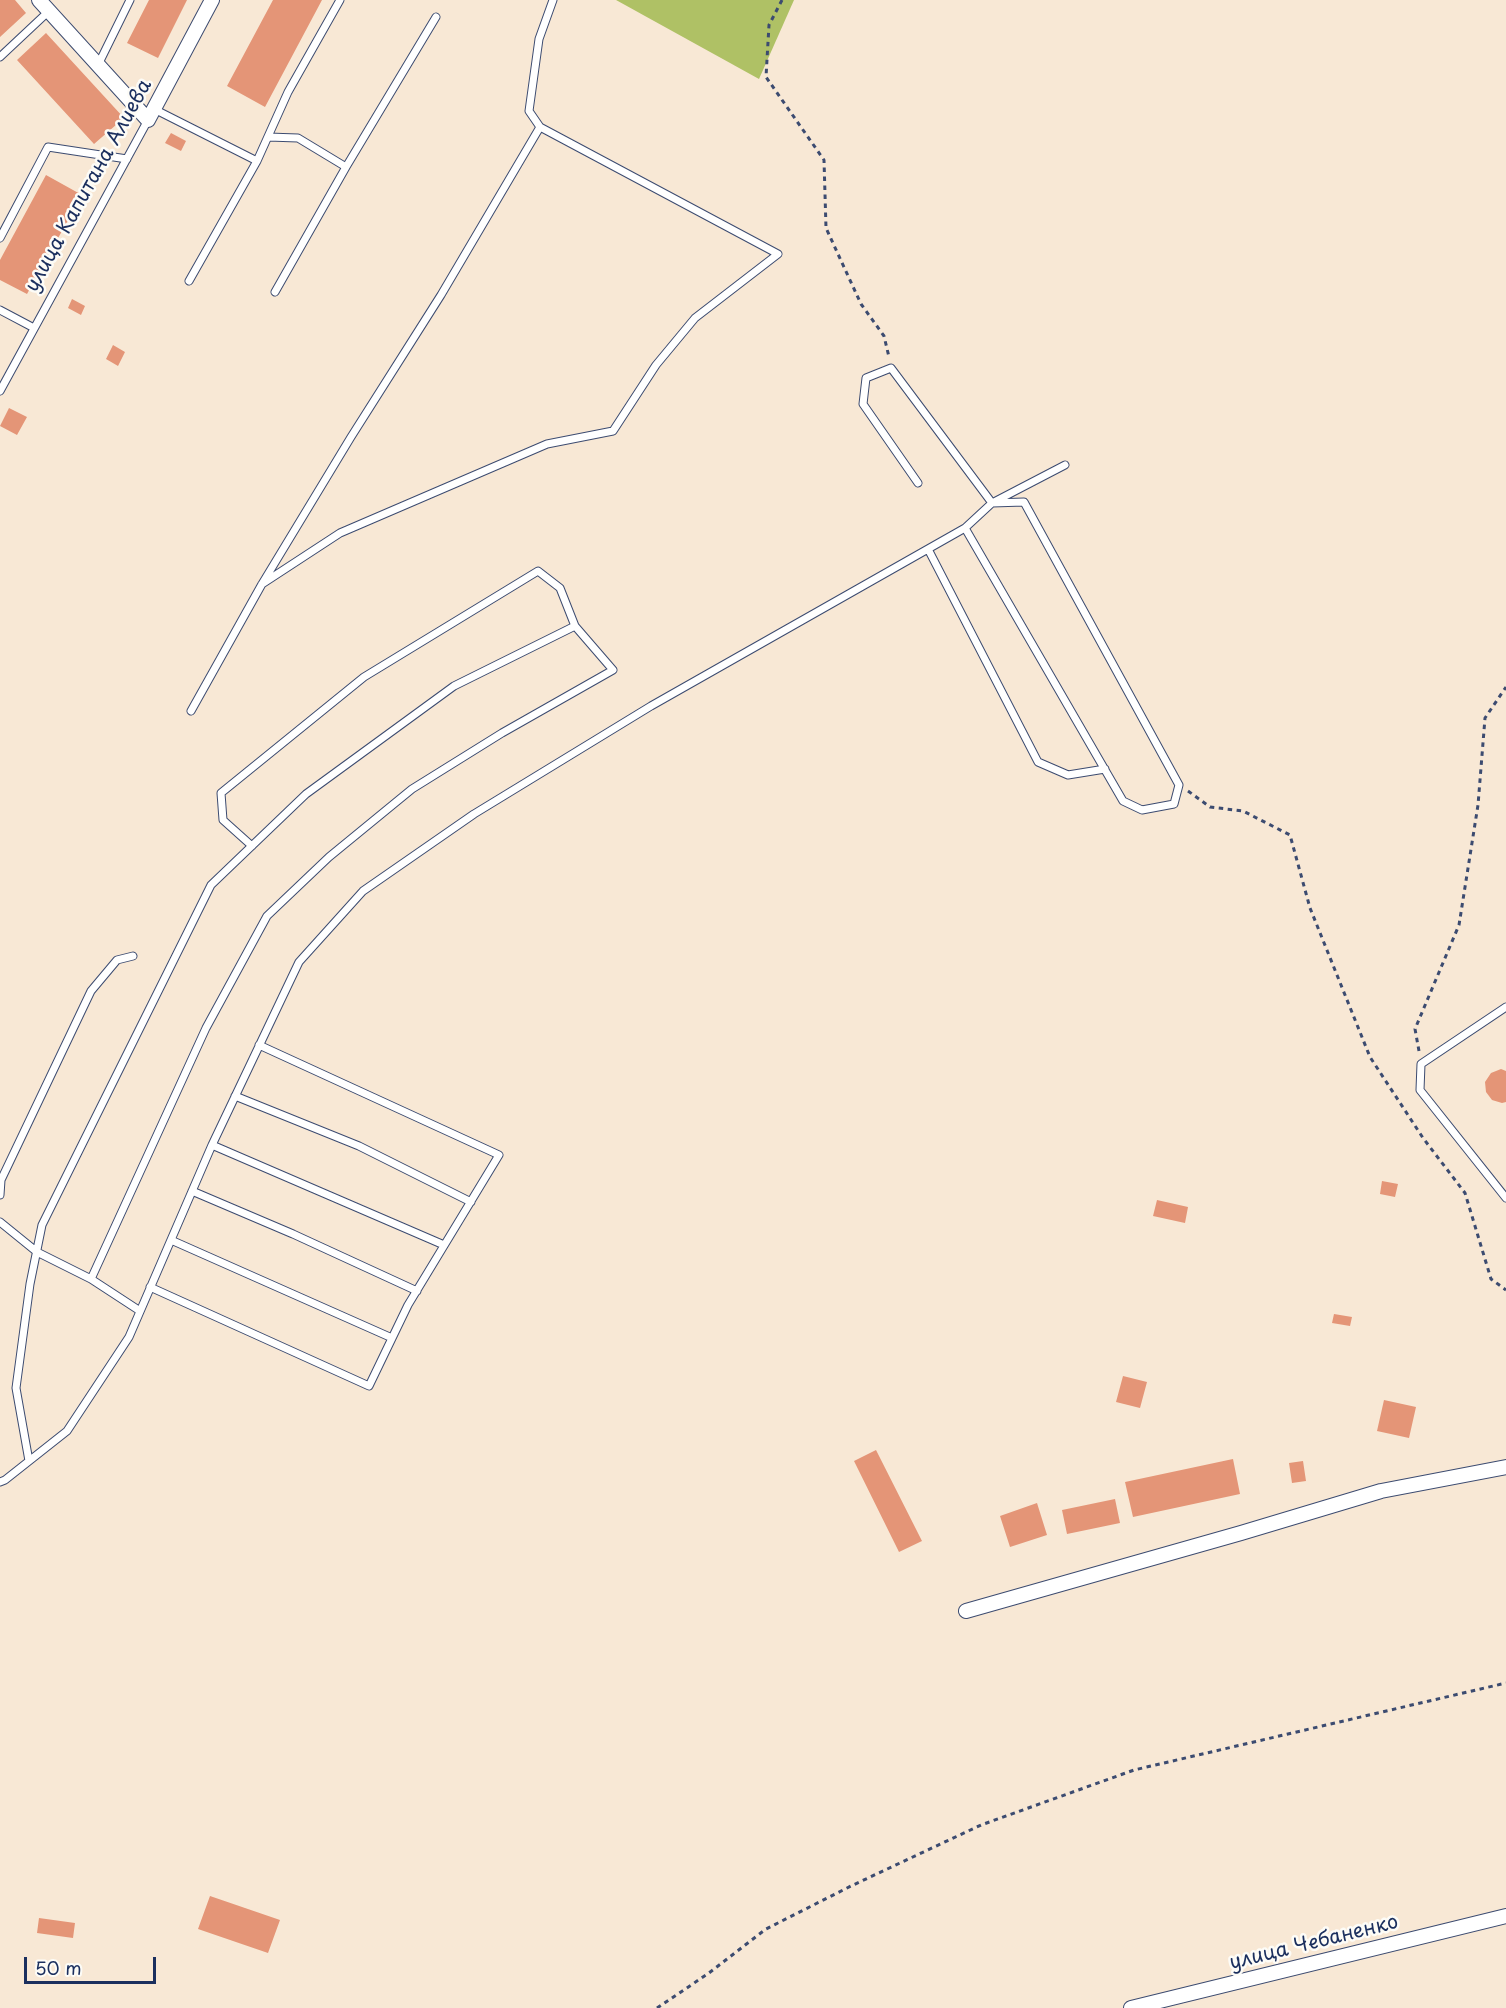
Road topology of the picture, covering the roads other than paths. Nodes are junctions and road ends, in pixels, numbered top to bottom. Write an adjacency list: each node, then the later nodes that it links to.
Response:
1 (39, 0): 6 (street)
2 (130, 0): 9 (lane)
3 (212, 0): 10 (street, улица Капитана Алиева)
4 (340, 0): 12 (lane)
5 (553, 0): 11 (lane)
6 (49, 11): 8 (lane); 9 (street)
7 (436, 17): 15 (lane)
8 (0, 57)
9 (98, 65): 10 (street)
10 (151, 115): 13 (lane, улица Капитана Алиева); 14 (lane)
11 (540, 127): 27 (lane); 27 (lane)
12 (268, 136): 14 (lane); 15 (lane)
13 (127, 159): 16 (lane); 20 (lane, улица Капитана Алиева)
14 (257, 161): 17 (lane)
15 (346, 167): 18 (lane)
16 (0, 238)
17 (189, 281)
18 (275, 292)
19 (0, 310): 20 (lane)
20 (34, 328): 21 (lane, улица Капитана Алиева)
21 (0, 391)
22 (1065, 465): 24 (lane)
23 (918, 483): 24 (lane)
24 (992, 503): 25 (lane); 30 (lane)
25 (965, 528): 26 (lane); 30 (lane)
26 (928, 549): 30 (lane); 34 (lane)
27 (262, 584): 29 (lane)
28 (575, 626): 31 (lane); 31 (lane); 45 (lane)
29 (191, 711)
30 (1105, 769)
31 (252, 846): 44 (lane)
32 (133, 956): 38 (lane)
33 (1506, 1007): 39 (lane)
34 (259, 1046): 35 (lane); 40 (lane)
35 (235, 1096): 36 (lane); 40 (lane)
36 (212, 1145): 37 (lane); 43 (lane)
37 (192, 1191): 42 (lane); 47 (lane)
38 (0, 1195)
39 (1506, 1198)
40 (471, 1202): 43 (lane)
41 (0, 1222): 44 (lane)
42 (171, 1240): 46 (lane); 49 (lane)
43 (444, 1245): 47 (lane)
44 (37, 1252): 45 (lane); 50 (lane)
45 (91, 1279): 48 (lane)
46 (150, 1287): 48 (lane); 49 (lane)
47 (417, 1291): 49 (lane)
48 (140, 1311): 50 (lane)
49 (392, 1338)
50 (29, 1461): 52 (lane)
51 (1506, 1467): 53 (street)
52 (0, 1482)
53 (966, 1611)
54 (1506, 1916): 55 (street, улица Чебаненко)
55 (1131, 2008)

